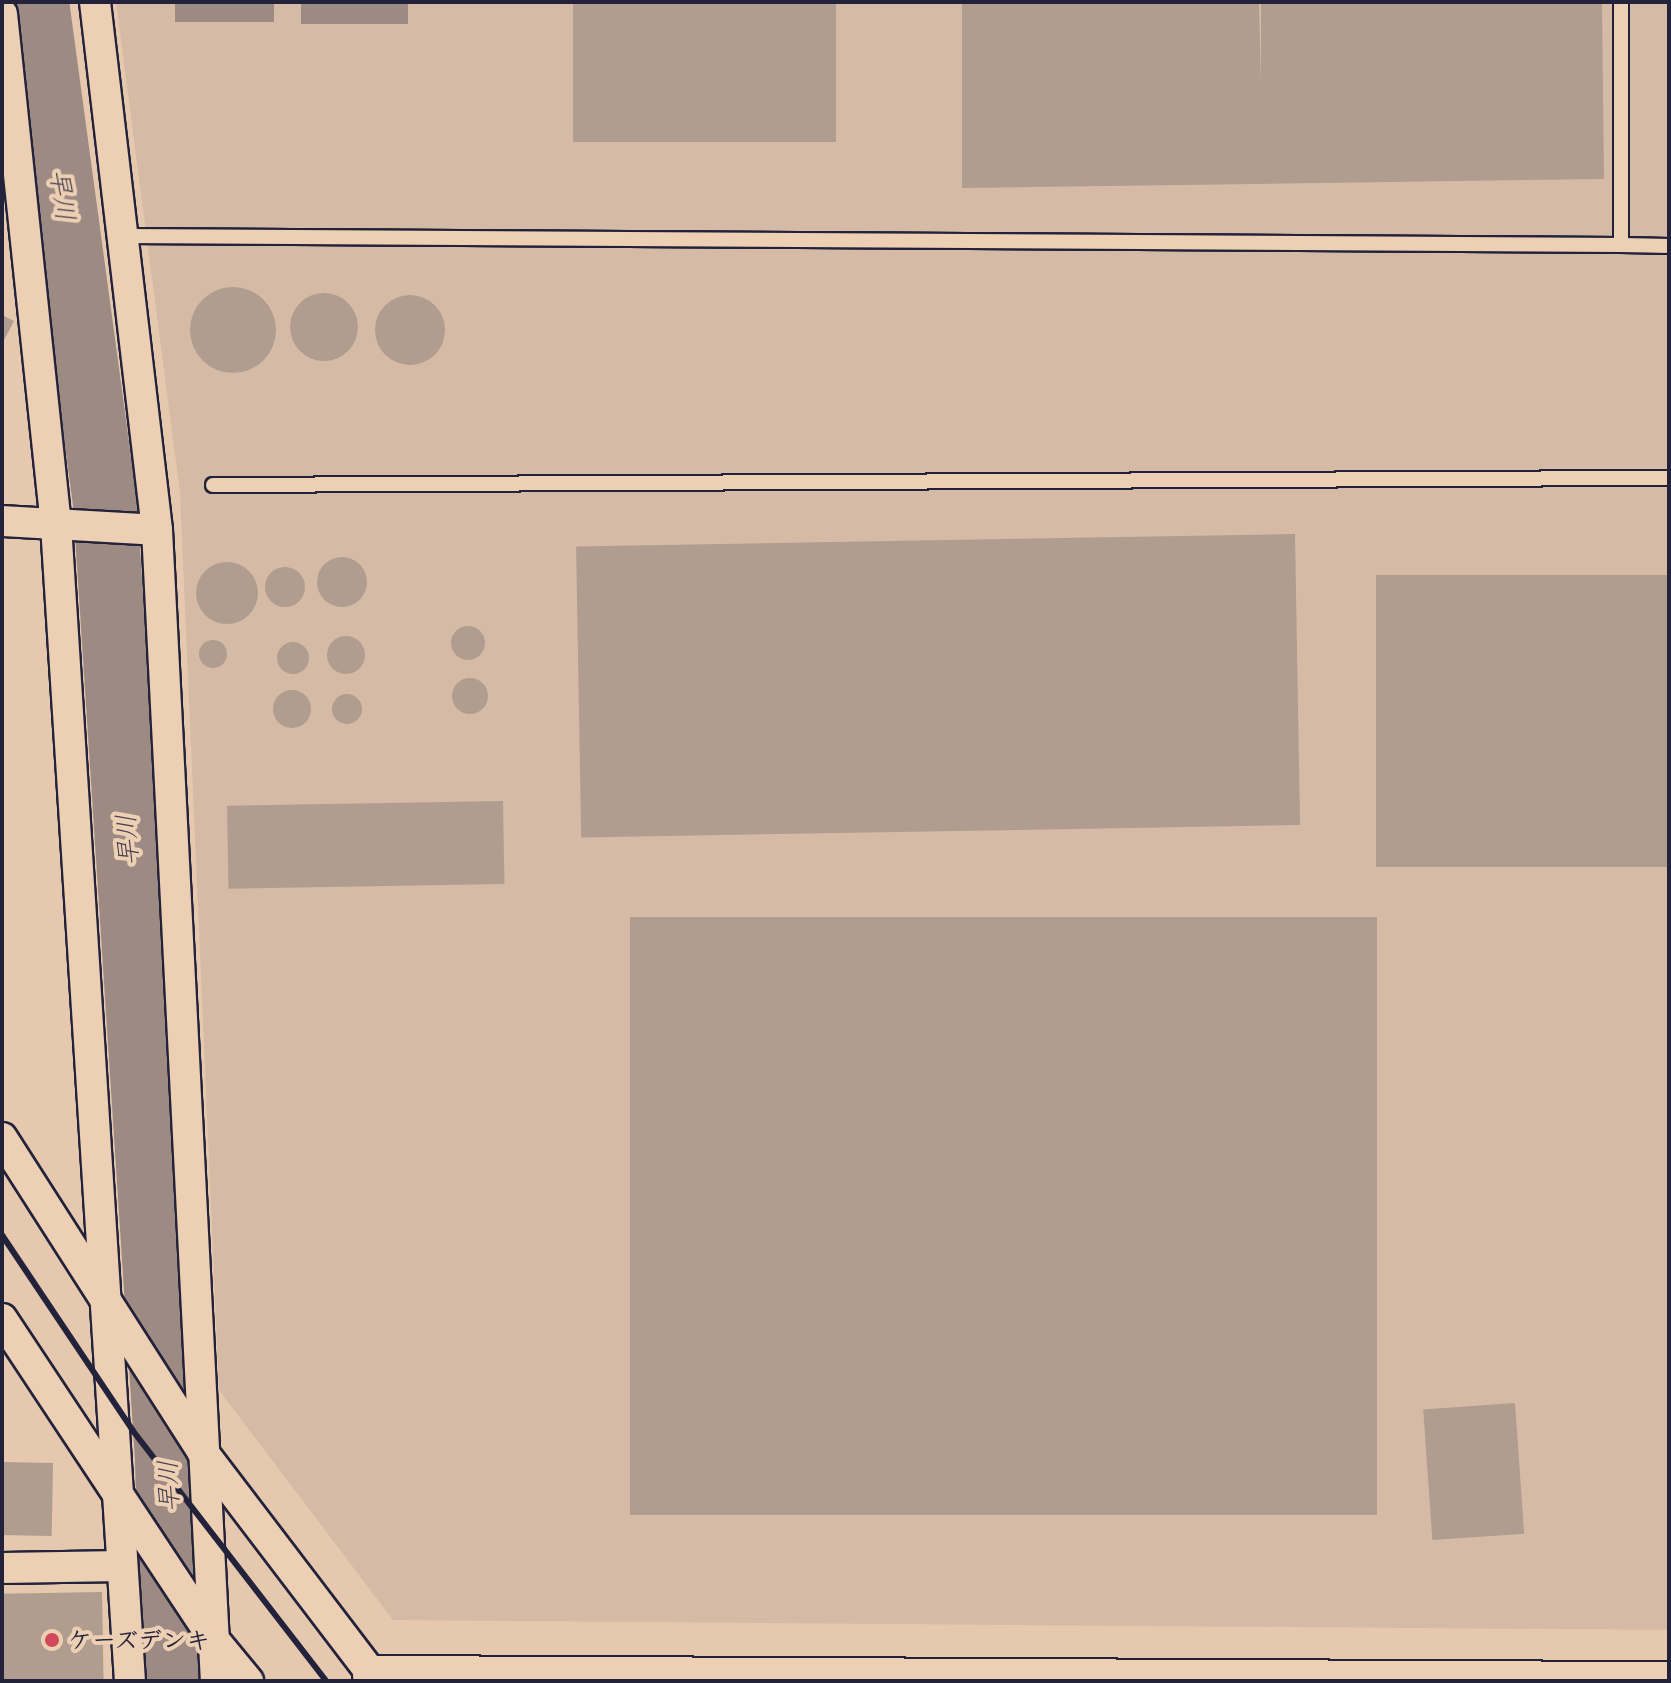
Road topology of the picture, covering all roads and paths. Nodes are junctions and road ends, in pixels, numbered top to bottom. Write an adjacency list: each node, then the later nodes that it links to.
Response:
1 (95, 2): 5 (street)
2 (1621, 2): 6 (lane)
3 (2, 14): 4 (street)
4 (5, 61): 11 (street)
5 (125, 236): 6 (lane); 12 (street)
6 (1621, 245): 7 (lane)
7 (1669, 246)
8 (1669, 478): 9 (lane)
9 (213, 485)
10 (2, 521): 11 (street)
11 (56, 525): 12 (street); 14 (street)
12 (157, 530): 16 (street)
13 (2, 1138): 14 (street)
14 (102, 1302): 16 (street); 17 (street)
15 (2, 1319): 17 (street)
16 (202, 1451): 20 (street); 21 (street)
17 (118, 1488): 18 (street); 20 (street)
18 (122, 1566): 19 (street); 23 (street)
19 (2, 1568)
20 (215, 1641): 24 (street); 25 (street)
21 (374, 1678): 22 (street)
22 (1404, 1680): 26 (street)
23 (130, 1681)
24 (216, 1681)
25 (248, 1681)
26 (1669, 1681)

